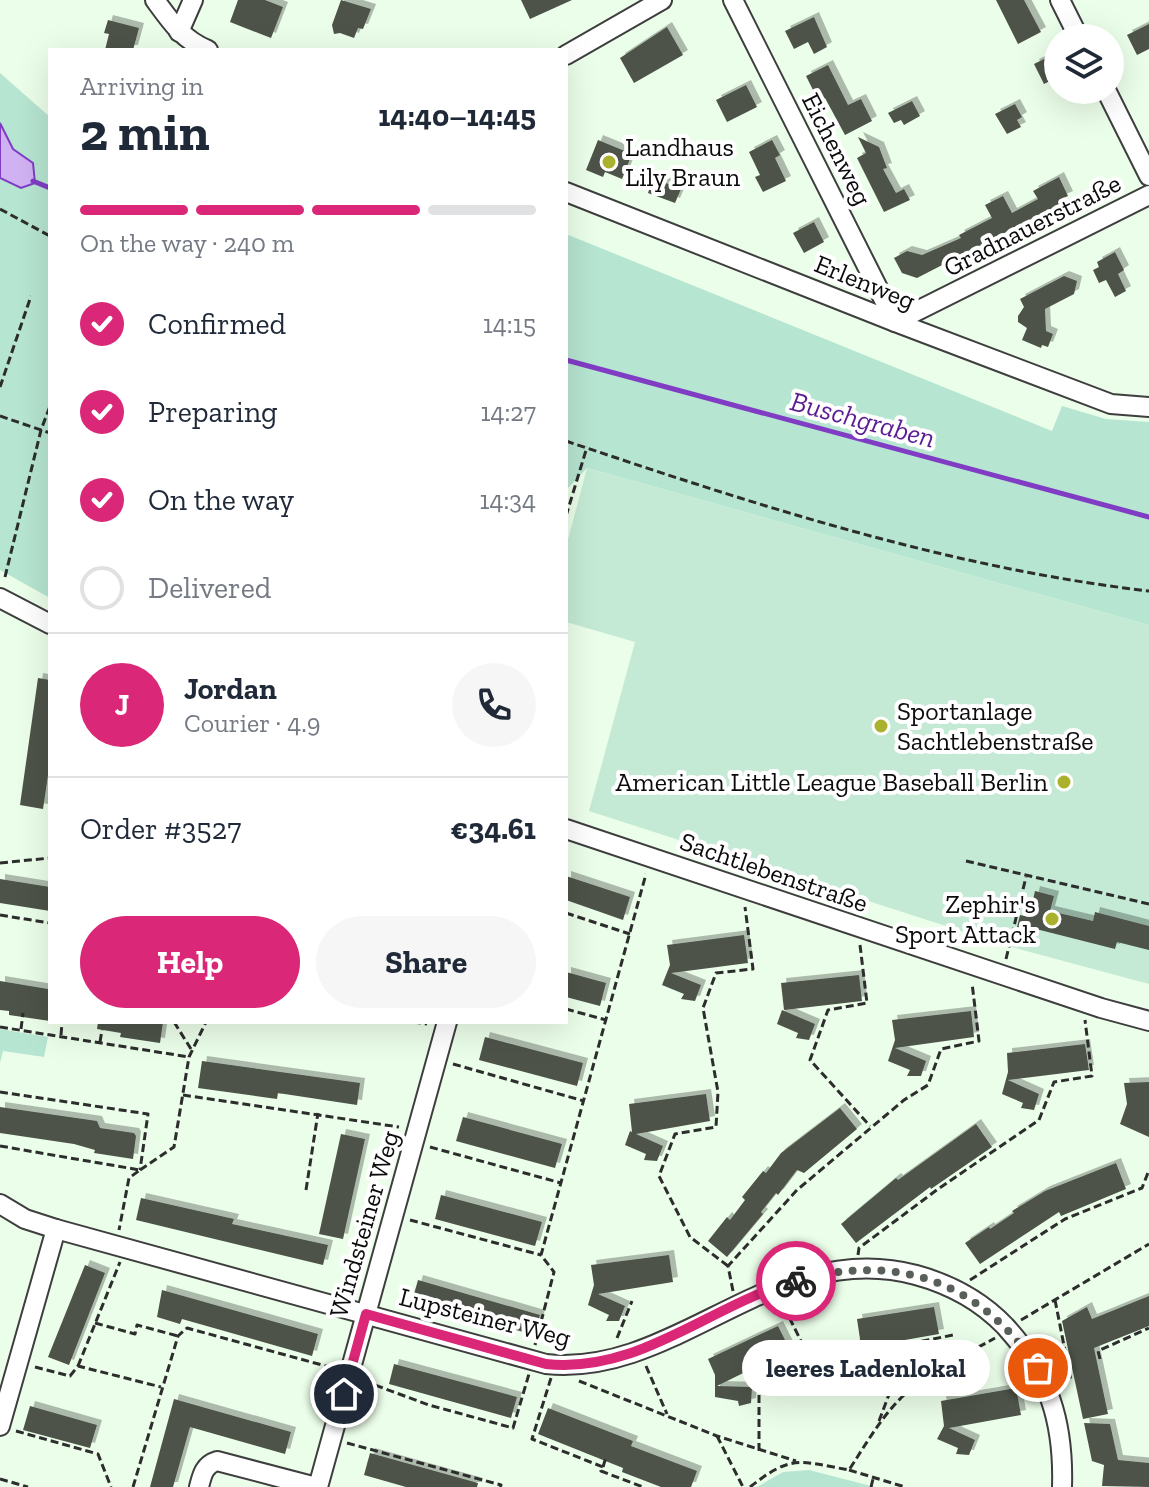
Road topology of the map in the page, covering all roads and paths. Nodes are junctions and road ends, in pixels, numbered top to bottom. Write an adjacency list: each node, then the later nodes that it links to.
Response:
1 (155, 0): 7 (street)
2 (193, 0): 7 (street)
3 (662, 0): 9 (street)
4 (733, 0): 17 (street, Eichenweg)
5 (1060, 0): 6 (street)
6 (1072, 24)
7 (179, 32): 8 (street)
8 (203, 48)
9 (568, 54)
10 (1113, 104): 11 (street)
11 (1149, 176)
12 (568, 193): 17 (street, Erlenweg)
13 (1149, 195): 17 (street, Gradnauerstraße)
14 (0, 209): 15 (path)
15 (48, 235)
16 (31, 296): 18 (path)
17 (895, 322): 19 (street, Erlenweg)
18 (0, 387)
19 (1149, 407)
20 (48, 411): 22 (path)
21 (0, 416): 22 (path)
22 (41, 430): 23 (path); 27 (path)
23 (48, 432)
24 (568, 442): 25 (path)
25 (587, 447): 26 (path); 28 (path)
26 (568, 509)
27 (5, 577)
28 (1149, 591)
29 (0, 598): 30 (street)
30 (48, 623)
31 (568, 830): 50 (street, Sachtlebenstraße)
32 (48, 858): 34 (path)
33 (966, 861): 36 (path)
34 (0, 863)
35 (646, 874): 42 (path)
36 (1026, 875): 37 (path); 44 (path)
37 (1149, 904)
38 (745, 907): 85 (path)
39 (568, 914): 42 (path)
40 (0, 915): 41 (path)
41 (48, 923)
42 (630, 934): 48 (path)
43 (860, 945): 70 (path)
44 (1006, 959)
45 (972, 983): 70 (path)
46 (568, 1010): 48 (path)
47 (23, 1013): 56 (path)
48 (606, 1020): 67 (path)
49 (1085, 1020): 84 (path)
50 (1149, 1021)
51 (62, 1024): 58 (path)
52 (175, 1024): 62 (path)
53 (205, 1024): 62 (path)
54 (446, 1024): 91 (street, Windsteiner Weg)
55 (0, 1027): 56 (path)
56 (21, 1030): 58 (path)
57 (102, 1030): 60 (path)
58 (61, 1037): 60 (path)
59 (139, 1039): 61 (path)
60 (100, 1043): 61 (path)
61 (137, 1049): 63 (path)
62 (191, 1050): 63 (path)
63 (189, 1057): 66 (path)
64 (452, 1064): 67 (path)
65 (0, 1092): 73 (path)
66 (183, 1095): 68 (path); 73 (path)
67 (584, 1101): 75 (path)
68 (318, 1113): 69 (path); 76 (path)
69 (399, 1127)
70 (871, 1127): 85 (path)
71 (0, 1146): 73 (path)
72 (429, 1146): 75 (path)
73 (140, 1170): 80 (path)
74 (1149, 1170): 86 (path)
75 (561, 1183): 82 (path)
76 (306, 1190)
77 (0, 1204): 79 (street, Lupsteiner Weg)
78 (409, 1219): 82 (path)
79 (56, 1229): 91 (street, Lupsteiner Weg); 119 (street)
80 (118, 1233)
81 (1149, 1244): 89 (path)
82 (541, 1255): 98 (path)
83 (122, 1257): 93 (path)
84 (858, 1257)
85 (728, 1266): 87 (path)
86 (967, 1282)
87 (734, 1294)
88 (780, 1298): 124 (path)
89 (1055, 1300): 92 (path); 109 (path)
90 (632, 1301): 99 (path)
91 (366, 1314): 137 (street, Windsteiner Weg); 144 (street, Lupsteiner Weg)
92 (1021, 1320)
93 (95, 1323): 96 (path); 103 (path)
94 (1149, 1328): 100 (path)
95 (953, 1335): 118 (path)
96 (178, 1336): 104 (path); 110 (path)
97 (998, 1336): 118 (path)
98 (534, 1348)
99 (613, 1349)
100 (1100, 1359)
101 (645, 1362): 116 (path)
102 (27, 1365): 103 (path)
103 (78, 1366): 110 (path)
104 (333, 1368)
105 (530, 1370): 117 (path)
106 (553, 1375): 123 (path)
107 (568, 1377): 116 (path)
108 (364, 1381): 112 (path)
109 (1071, 1381)
110 (161, 1387): 135 (path)
111 (409, 1390): 112 (path)
112 (407, 1397): 114 (path)
113 (450, 1401): 114 (path)
114 (447, 1410): 117 (path)
115 (491, 1412): 117 (path)
116 (667, 1414): 120 (path)
117 (488, 1421)
118 (878, 1424): 128 (path)
119 (5, 1428): 134 (path)
120 (717, 1436): 124 (path); 140 (path)
121 (564, 1441): 123 (path)
122 (347, 1443): 138 (path)
123 (560, 1450): 127 (path)
124 (759, 1451): 126 (path)
125 (606, 1457): 127 (path)
126 (796, 1461): 128 (path); 141 (path)
127 (603, 1467): 132 (path)
128 (849, 1470): 131 (path)
129 (638, 1478): 132 (path)
130 (0, 1479): 133 (path)
131 (873, 1479): 142 (path); 143 (path)
132 (635, 1484): 139 (path)
133 (28, 1487)
134 (111, 1487)
135 (133, 1487)
136 (199, 1487): 137 (street, Windsteiner Weg)
137 (317, 1487)
138 (500, 1487)
139 (643, 1487)
140 (743, 1487)
141 (750, 1487)
142 (871, 1487)
143 (905, 1487)
144 (1062, 1487)

